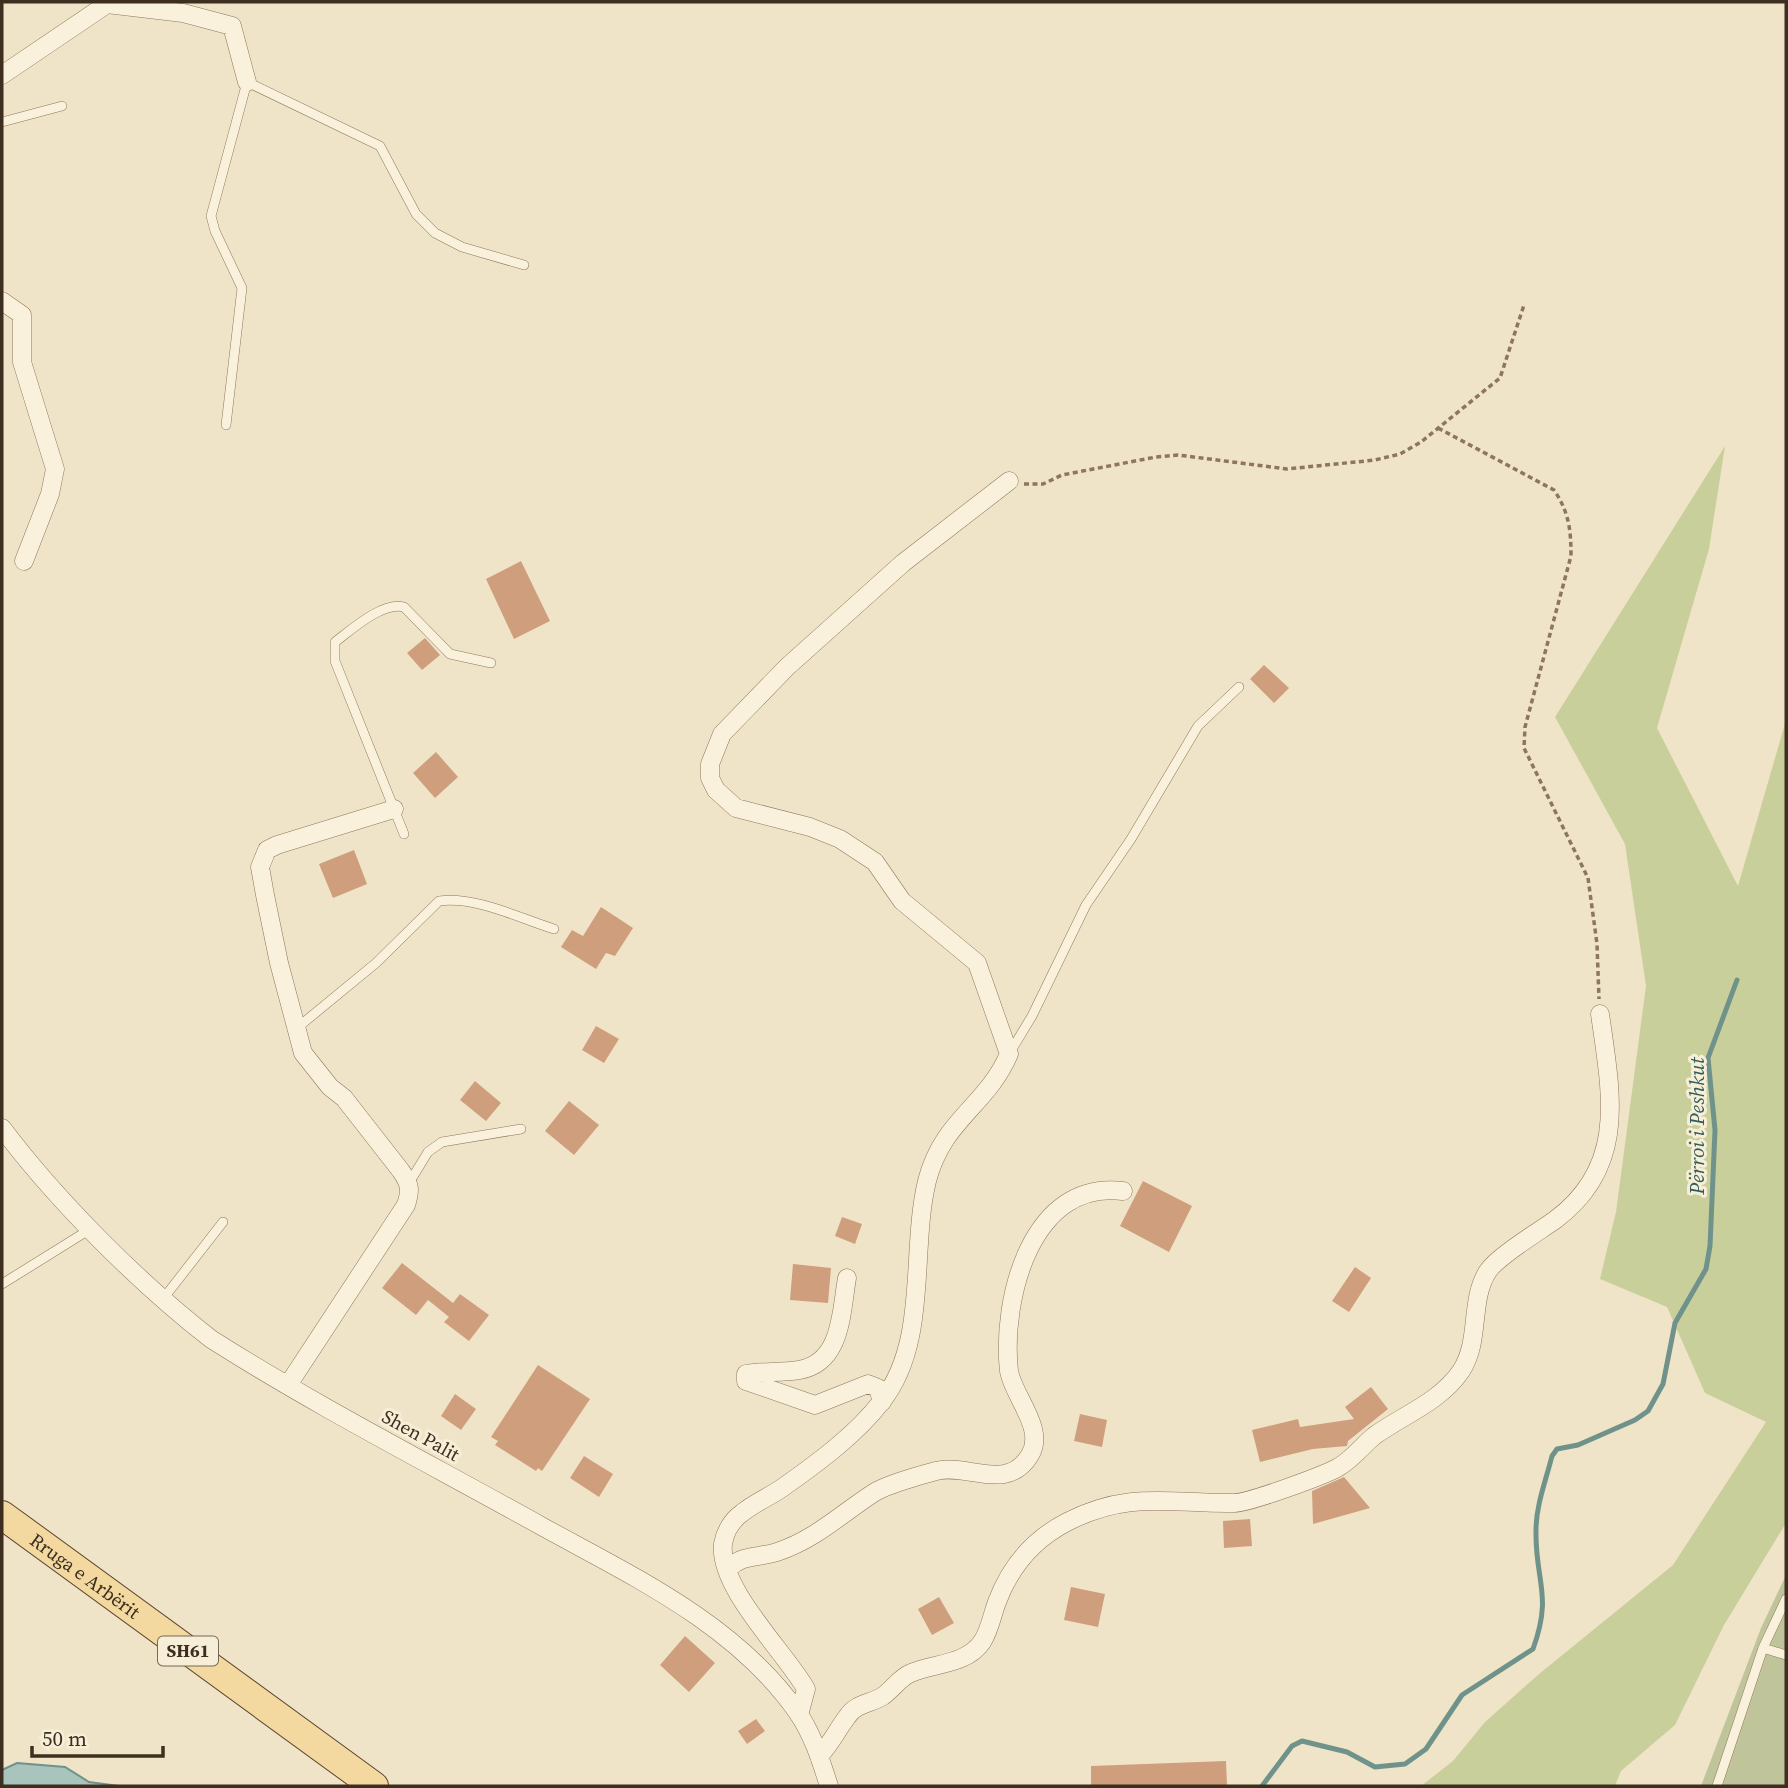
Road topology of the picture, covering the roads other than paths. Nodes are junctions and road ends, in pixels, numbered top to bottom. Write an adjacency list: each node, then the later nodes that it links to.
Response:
1 (108, 3): 2 (street); 3 (street)
2 (2, 75)
3 (247, 82): 6 (lane); 8 (lane)
4 (62, 106): 5 (lane)
5 (2, 122)
6 (524, 265)
7 (2, 301): 10 (street)
8 (226, 425)
9 (1009, 481): 18 (street)
10 (24, 561)
11 (491, 663): 13 (lane)
12 (1239, 687): 18 (lane)
13 (394, 809): 14 (lane); 17 (street)
14 (404, 834)
15 (554, 929): 17 (lane)
16 (1600, 1014): 36 (street)
17 (297, 1028): 21 (street)
18 (1009, 1054): 29 (street)
19 (2, 1128): 24 (street, Shen Palit)
20 (521, 1129): 21 (lane)
21 (409, 1182): 28 (street)
22 (1123, 1191): 31 (street)
23 (223, 1222): 27 (lane)
24 (92, 1228): 26 (lane); 27 (street, Shen Palit)
25 (847, 1278): 29 (street)
26 (2, 1284)
27 (163, 1298): 28 (street, Shen Palit)
28 (288, 1385): 35 (street, Shen Palit)
29 (882, 1402): 31 (street)
30 (2, 1515): 37 (main road, Rruga e Arbërit / SH61)
31 (729, 1568): 35 (street)
32 (1786, 1599): 33 (lane)
33 (1763, 1648): 34 (lane); 39 (lane)
34 (1786, 1655)
35 (799, 1715): 36 (street, Shen Palit)
36 (820, 1761): 38 (street, Shen Palit)
37 (374, 1786)
38 (828, 1786)
39 (1717, 1786)

